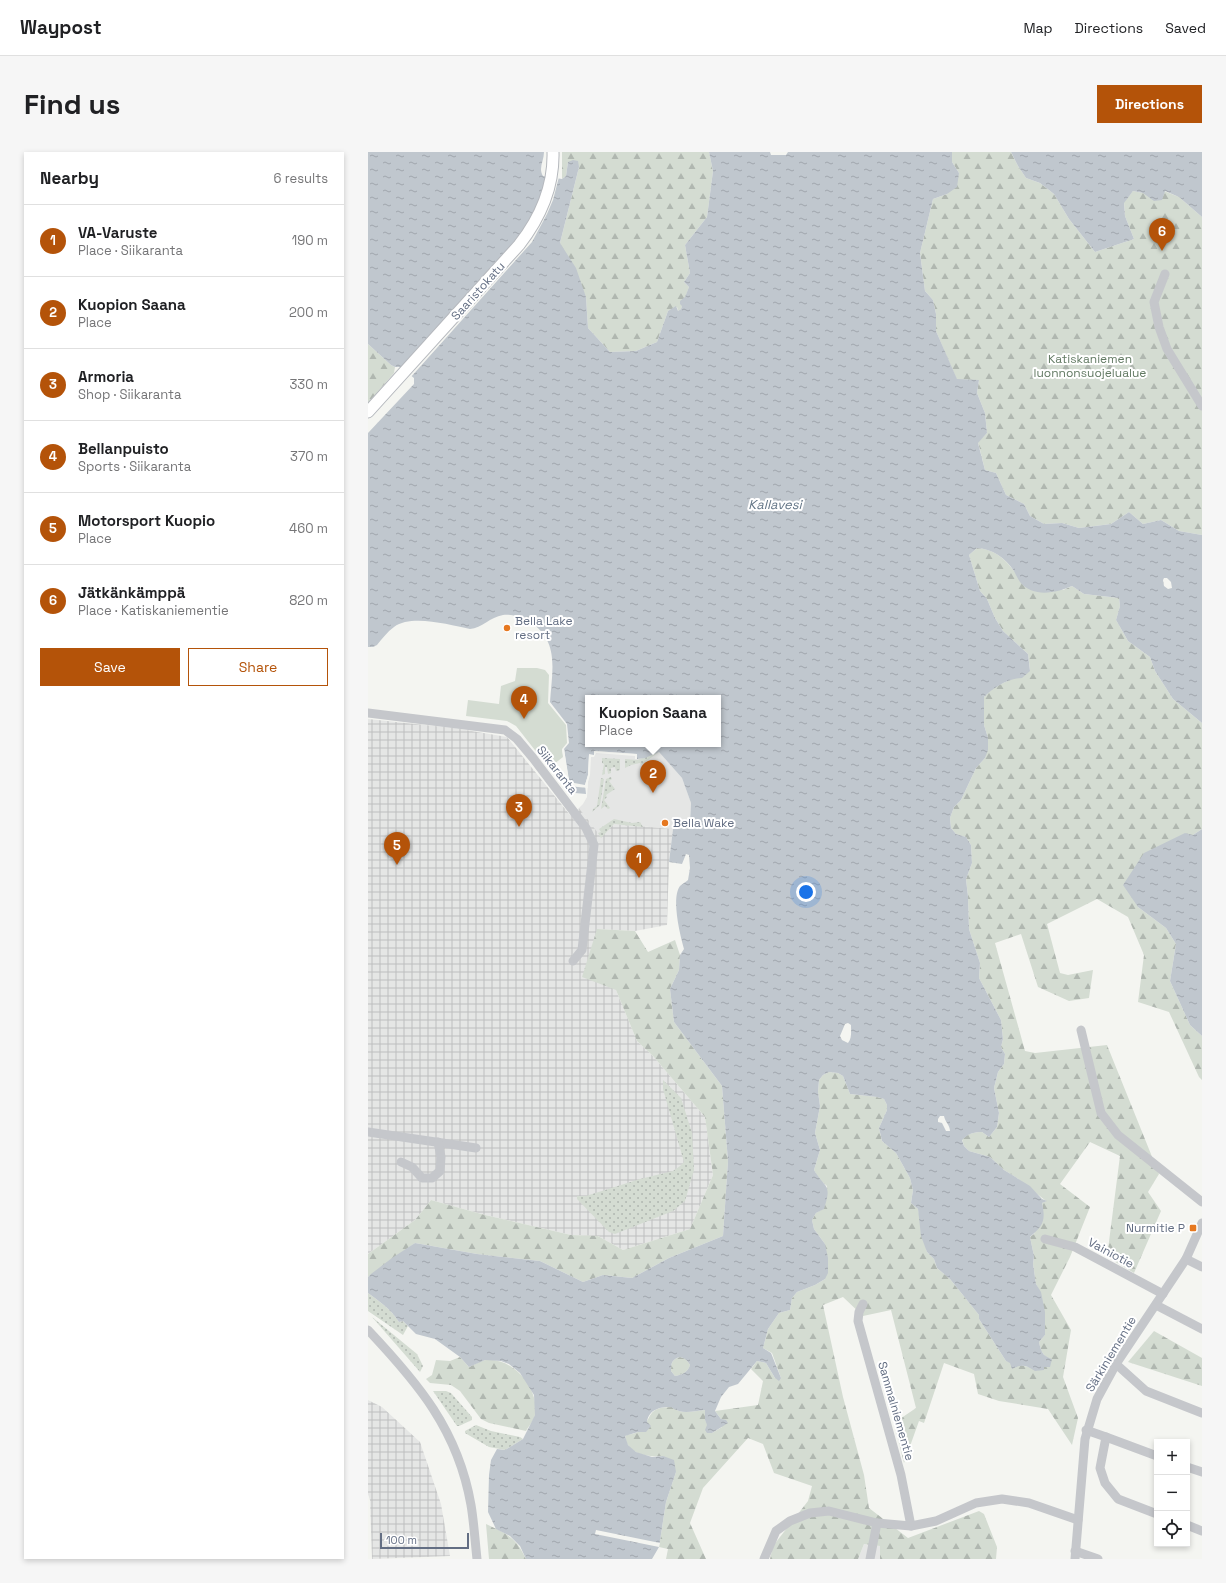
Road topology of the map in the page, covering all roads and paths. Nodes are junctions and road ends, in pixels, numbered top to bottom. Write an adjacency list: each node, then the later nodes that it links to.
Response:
1 (552, 152): 4 (main road, Saaristokatu)
2 (1165, 274): 3 (street)
3 (1202, 406)
4 (368, 412)
5 (368, 713): 6 (street, Siikaranta)
6 (573, 961)
7 (1081, 1030): 12 (street)
8 (368, 1132): 9 (street)
9 (438, 1142): 10 (street); 11 (street)
10 (476, 1148)
11 (401, 1162)
12 (1202, 1202)
13 (1202, 1223): 15 (street, Särkiniementie)
14 (1045, 1239): 17 (street, Vainiotie)
15 (1186, 1259): 16 (street); 17 (street, Särkiniementie)
16 (1202, 1267)
17 (1163, 1294): 19 (street, Särkiniementie)
18 (863, 1304): 32 (street, Sammalniementie)
19 (1156, 1305): 20 (street); 22 (street, Särkiniementie)
20 (1202, 1329)
21 (368, 1330): 36 (street)
22 (1116, 1364): 23 (street); 24 (street, Särkiniementie)
23 (1202, 1413)
24 (1086, 1430): 25 (street); 30 (street, Särkiniementie)
25 (1106, 1437): 26 (street); 29 (street)
26 (1154, 1455)
27 (1190, 1468): 28 (street)
28 (1202, 1472)
29 (1154, 1513)
30 (1078, 1520): 32 (street); 35 (street, Särkiniementie)
31 (877, 1524): 32 (street); 37 (street); 38 (street)
32 (911, 1526)
33 (1190, 1526): 34 (street)
34 (1202, 1531)
35 (1075, 1555): 39 (street)
36 (477, 1559)
37 (764, 1559)
38 (870, 1559)
39 (1098, 1559)

